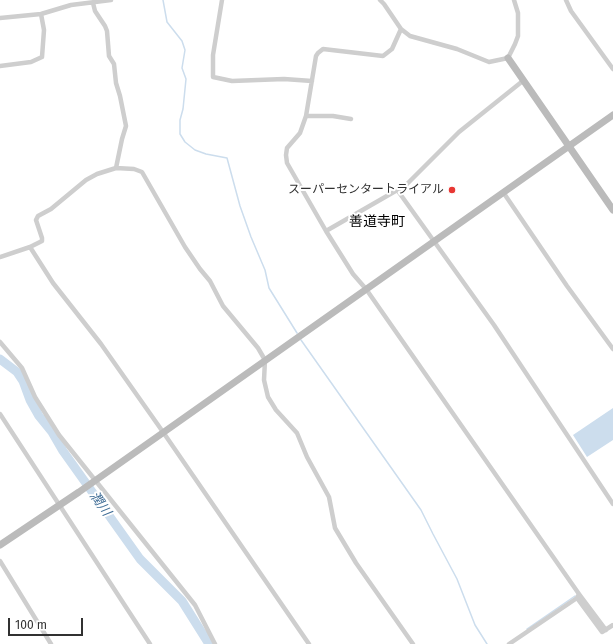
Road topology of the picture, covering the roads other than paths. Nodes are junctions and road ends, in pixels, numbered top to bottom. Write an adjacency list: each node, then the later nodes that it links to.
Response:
1 (111, 0): 7 (street)
2 (222, 0): 15 (street)
3 (380, 0): 10 (street)
4 (514, 0): 11 (street)
5 (566, 0): 13 (street)
6 (70, 2): 7 (street); 8 (street)
7 (93, 3): 20 (street)
8 (41, 14): 9 (street); 12 (street)
9 (0, 18)
10 (401, 29): 11 (street); 15 (street)
11 (508, 58): 14 (street)
12 (0, 66)
13 (613, 70)
14 (524, 80): 19 (street); 21 (street)
15 (312, 81): 17 (street)
16 (613, 115): 19 (street)
17 (306, 116): 18 (street); 24 (street)
18 (351, 119)
19 (570, 145): 22 (street); 23 (street)
20 (116, 168): 26 (street); 31 (street)
21 (398, 191): 24 (street); 25 (street)
22 (503, 192): 25 (street); 30 (street)
23 (613, 210)
24 (326, 231): 28 (street)
25 (434, 241): 28 (street); 35 (street)
26 (30, 247): 27 (street); 33 (street)
27 (0, 257)
28 (366, 289): 31 (street); 39 (street)
29 (0, 342): 34 (street)
30 (613, 349)
31 (265, 360): 33 (street); 45 (street)
32 (0, 414): 36 (street)
33 (163, 432): 34 (street); 44 (street)
34 (95, 481): 36 (street); 43 (street)
35 (613, 504)
36 (60, 505): 37 (street); 42 (street)
37 (0, 545)
38 (0, 561): 41 (street)
39 (578, 596): 40 (street); 46 (street)
40 (613, 625)
41 (51, 644)
42 (150, 644)
43 (215, 644)
44 (309, 644)
45 (413, 644)
46 (509, 644)

